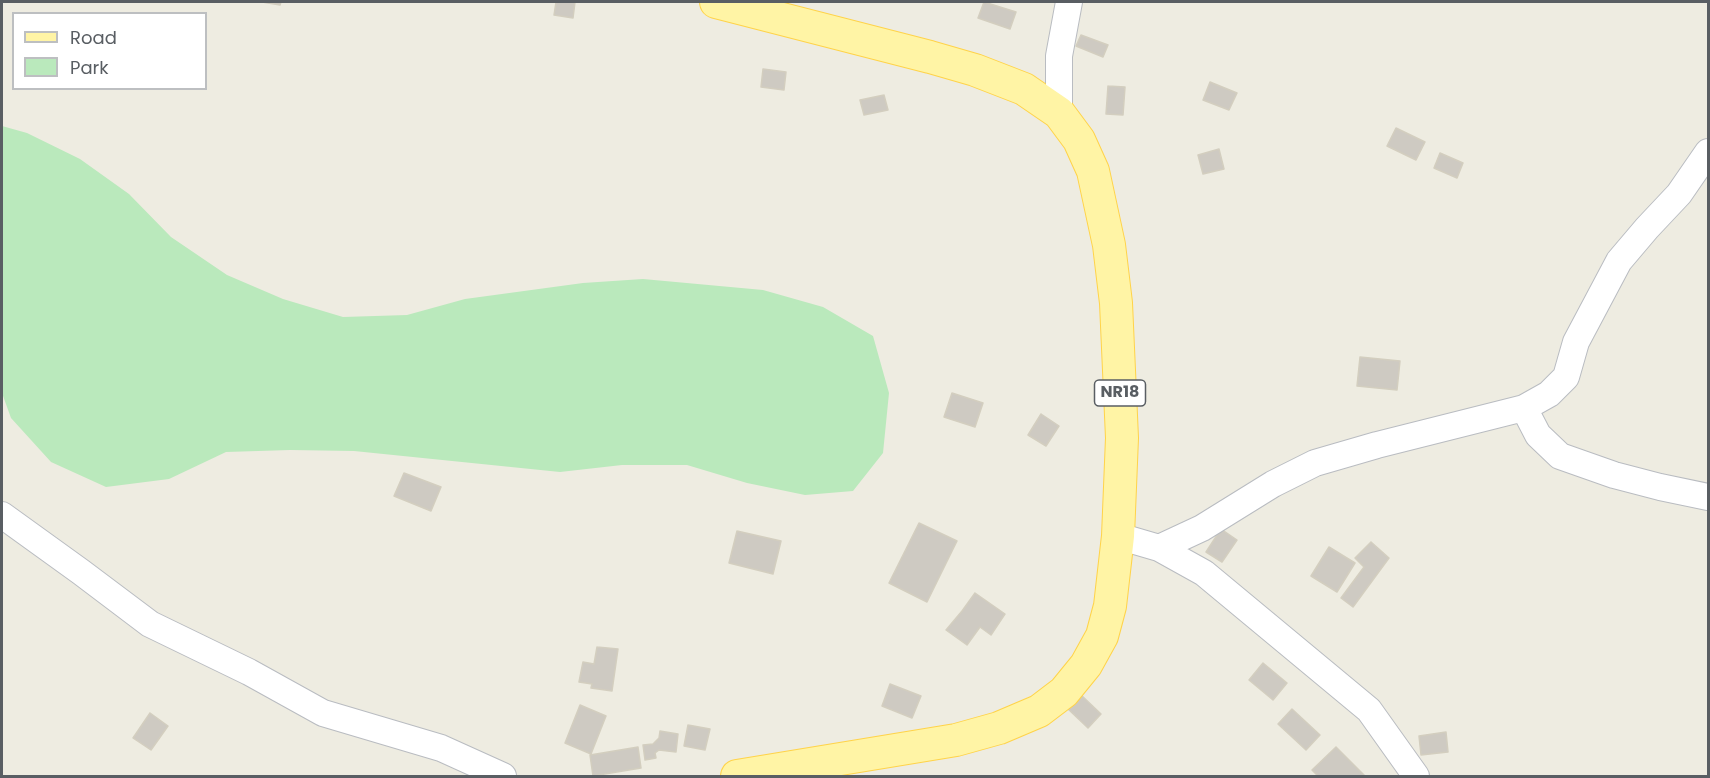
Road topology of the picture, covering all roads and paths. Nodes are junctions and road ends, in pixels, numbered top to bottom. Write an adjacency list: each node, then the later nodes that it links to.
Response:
1 (716, 2): 3 (main road, NR18)
2 (1069, 2): 3 (street)
3 (1059, 113): 8 (main road, NR18)
4 (1708, 152): 5 (street)
5 (1524, 408): 6 (street); 9 (street)
6 (1708, 497)
7 (2, 515): 10 (street)
8 (1118, 536): 9 (street); 11 (main road, NR18)
9 (1159, 548): 12 (street)
10 (502, 777)
11 (737, 777)
12 (1416, 777)

